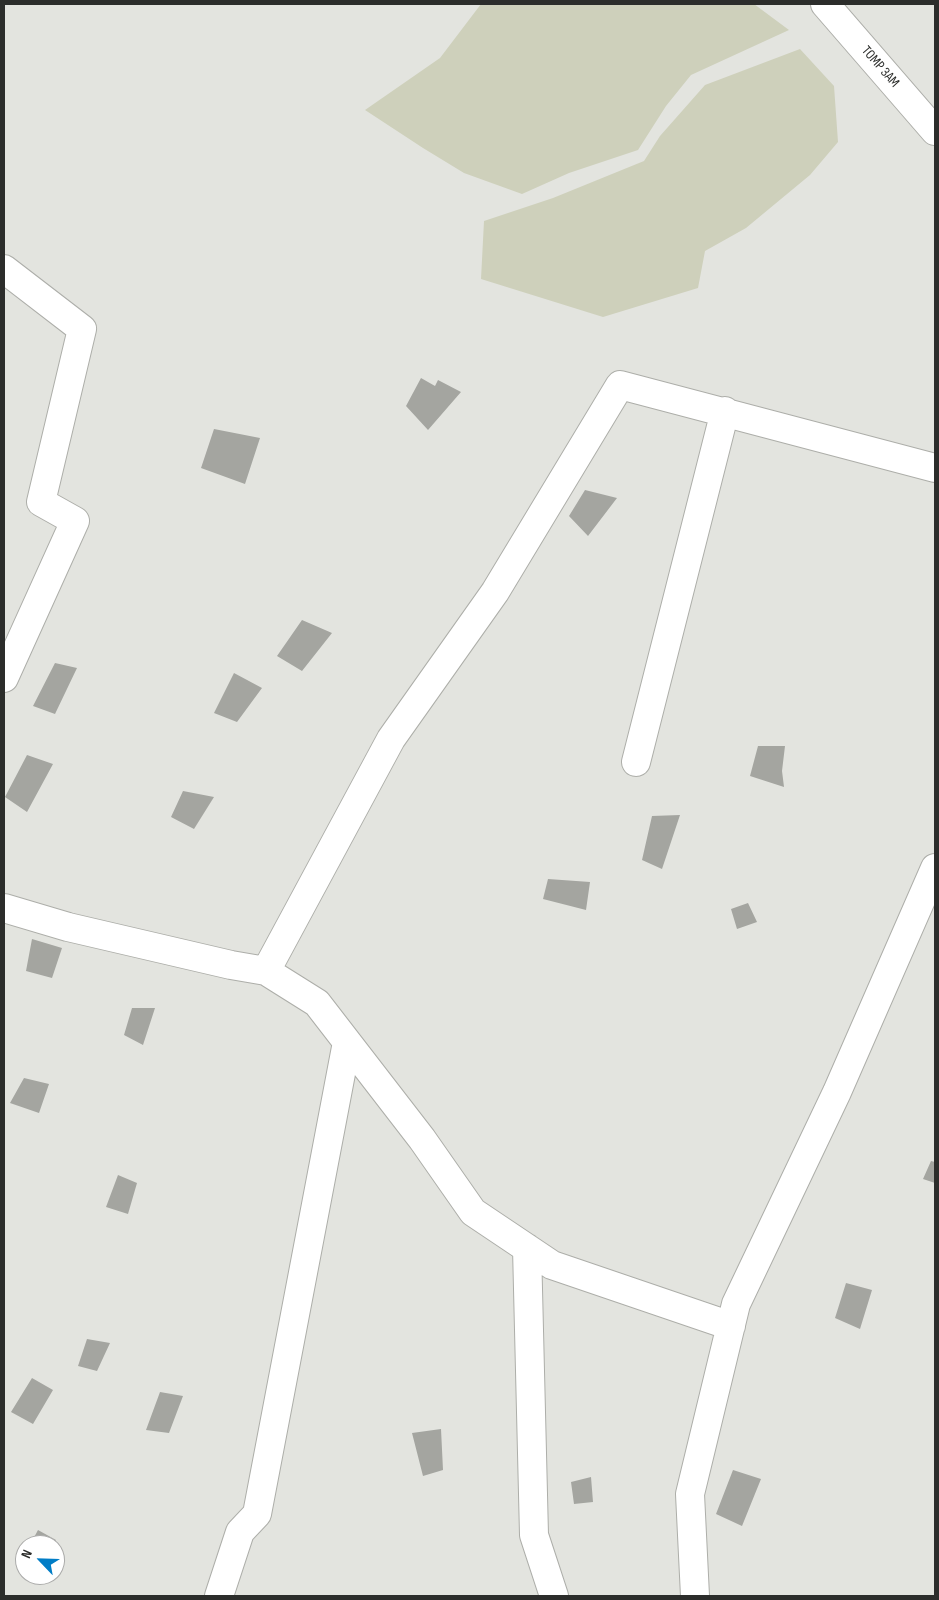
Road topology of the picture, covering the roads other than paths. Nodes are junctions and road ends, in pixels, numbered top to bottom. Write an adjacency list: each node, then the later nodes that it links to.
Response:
1 (825, 4): 2 (street, ТОМР ЗАМ)
2 (935, 130)
3 (4, 269): 6 (street)
4 (725, 411): 5 (street); 7 (street); 10 (street)
5 (935, 468)
6 (4, 678)
7 (636, 762)
8 (935, 868): 13 (street)
9 (4, 908): 10 (street)
10 (266, 970): 11 (street)
11 (347, 1042): 12 (street); 14 (street)
12 (527, 1248): 13 (street); 15 (street)
13 (731, 1326): 16 (street)
14 (219, 1596)
15 (554, 1596)
16 (695, 1596)

